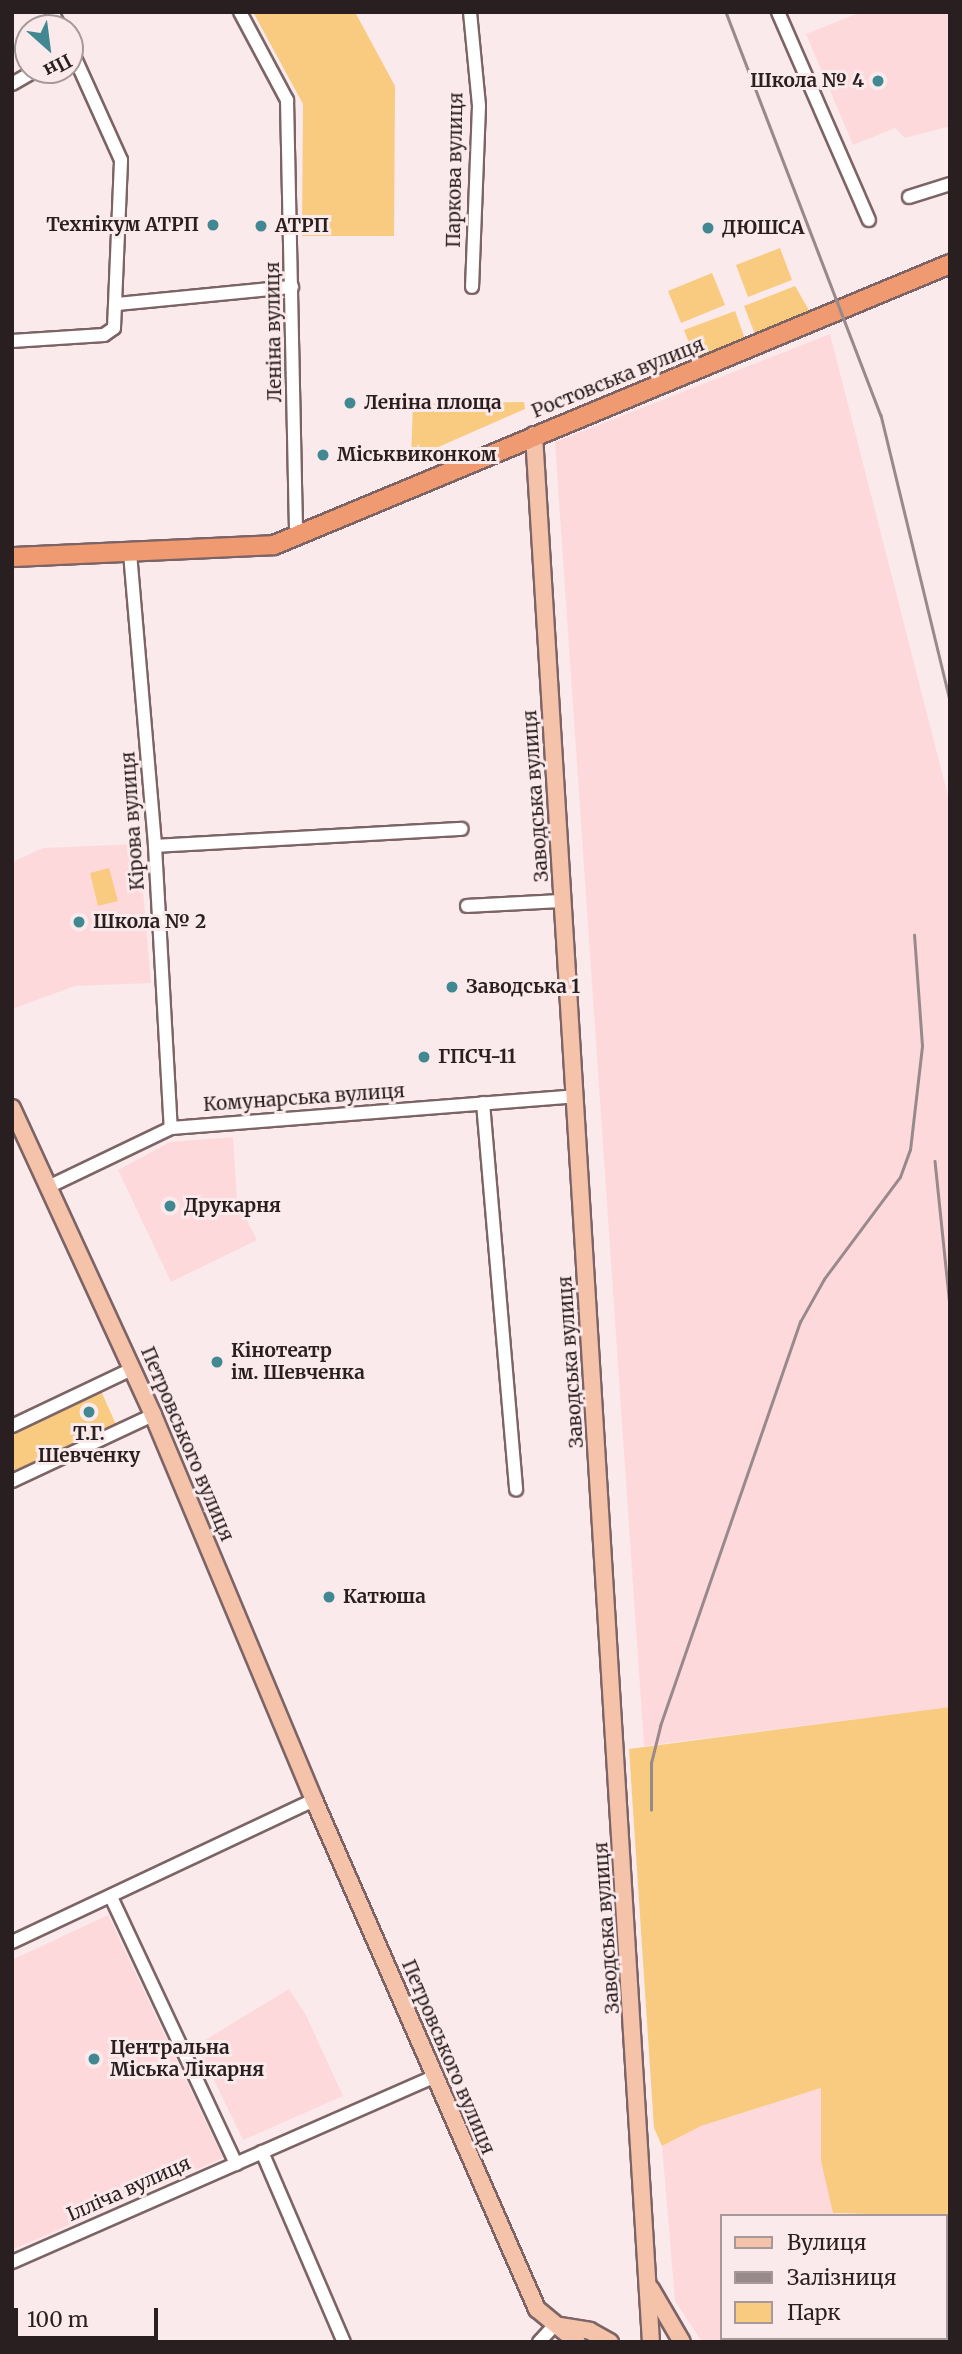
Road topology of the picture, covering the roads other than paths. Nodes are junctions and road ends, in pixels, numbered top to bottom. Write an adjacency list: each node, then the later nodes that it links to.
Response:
1 (240, 12): 9 (street, Леніна вулиця)
2 (470, 12): 10 (street, Паркова вулиця)
3 (778, 12): 7 (street)
4 (84, 79): 11 (street)
5 (950, 184): 6 (street)
6 (909, 197)
7 (869, 220)
8 (950, 264): 13 (highway, Ростовська вулиця)
9 (292, 287): 11 (street); 14 (street, Леніна вулиця)
10 (472, 287)
11 (118, 304): 12 (street)
12 (12, 341)
13 (534, 435): 14 (highway, Ростовська вулиця); 19 (main road, Заводська вулиця)
14 (296, 537): 15 (highway, Ростовська вулиця)
15 (130, 553): 16 (highway, Ростовська вулиця); 18 (street, Кірова вулиця)
16 (12, 557)
17 (462, 829): 18 (street)
18 (155, 846): 24 (street, Кірова вулиця)
19 (564, 901): 20 (street); 21 (main road, Заводська вулиця)
20 (467, 906)
21 (576, 1096): 22 (street, Комунарська вулиця); 38 (main road, Заводська вулиця)
22 (483, 1104): 24 (street, Комунарська вулиця); 30 (street)
23 (12, 1108): 25 (main road, Петровського вулиця)
24 (171, 1128): 25 (street, Комунарська вулиця)
25 (47, 1186): 26 (main road, Петровського вулиця)
26 (132, 1369): 27 (main road, Петровського вулиця); 28 (street)
27 (153, 1415): 29 (street); 31 (main road, Петровського вулиця)
28 (12, 1426)
29 (12, 1482)
30 (516, 1490)
31 (314, 1800): 32 (street); 34 (main road, Петровського вулиця)
32 (111, 1897): 33 (street); 36 (street)
33 (12, 1942)
34 (434, 2077): 35 (street, Ілліча вулиця); 39 (main road, Петровського вулиця)
35 (262, 2152): 36 (street, Ілліча вулиця); 40 (street)
36 (236, 2164): 37 (street, Ілліча вулиця)
37 (12, 2262)
38 (650, 2287): 44 (main road, Заводська вулиця); 45 (main road)
39 (555, 2325): 41 (street); 42 (main road, Петровського вулиця); 43 (main road)
40 (344, 2342)
41 (539, 2342)
42 (577, 2342)
43 (610, 2342)
44 (651, 2342)
45 (682, 2342)

